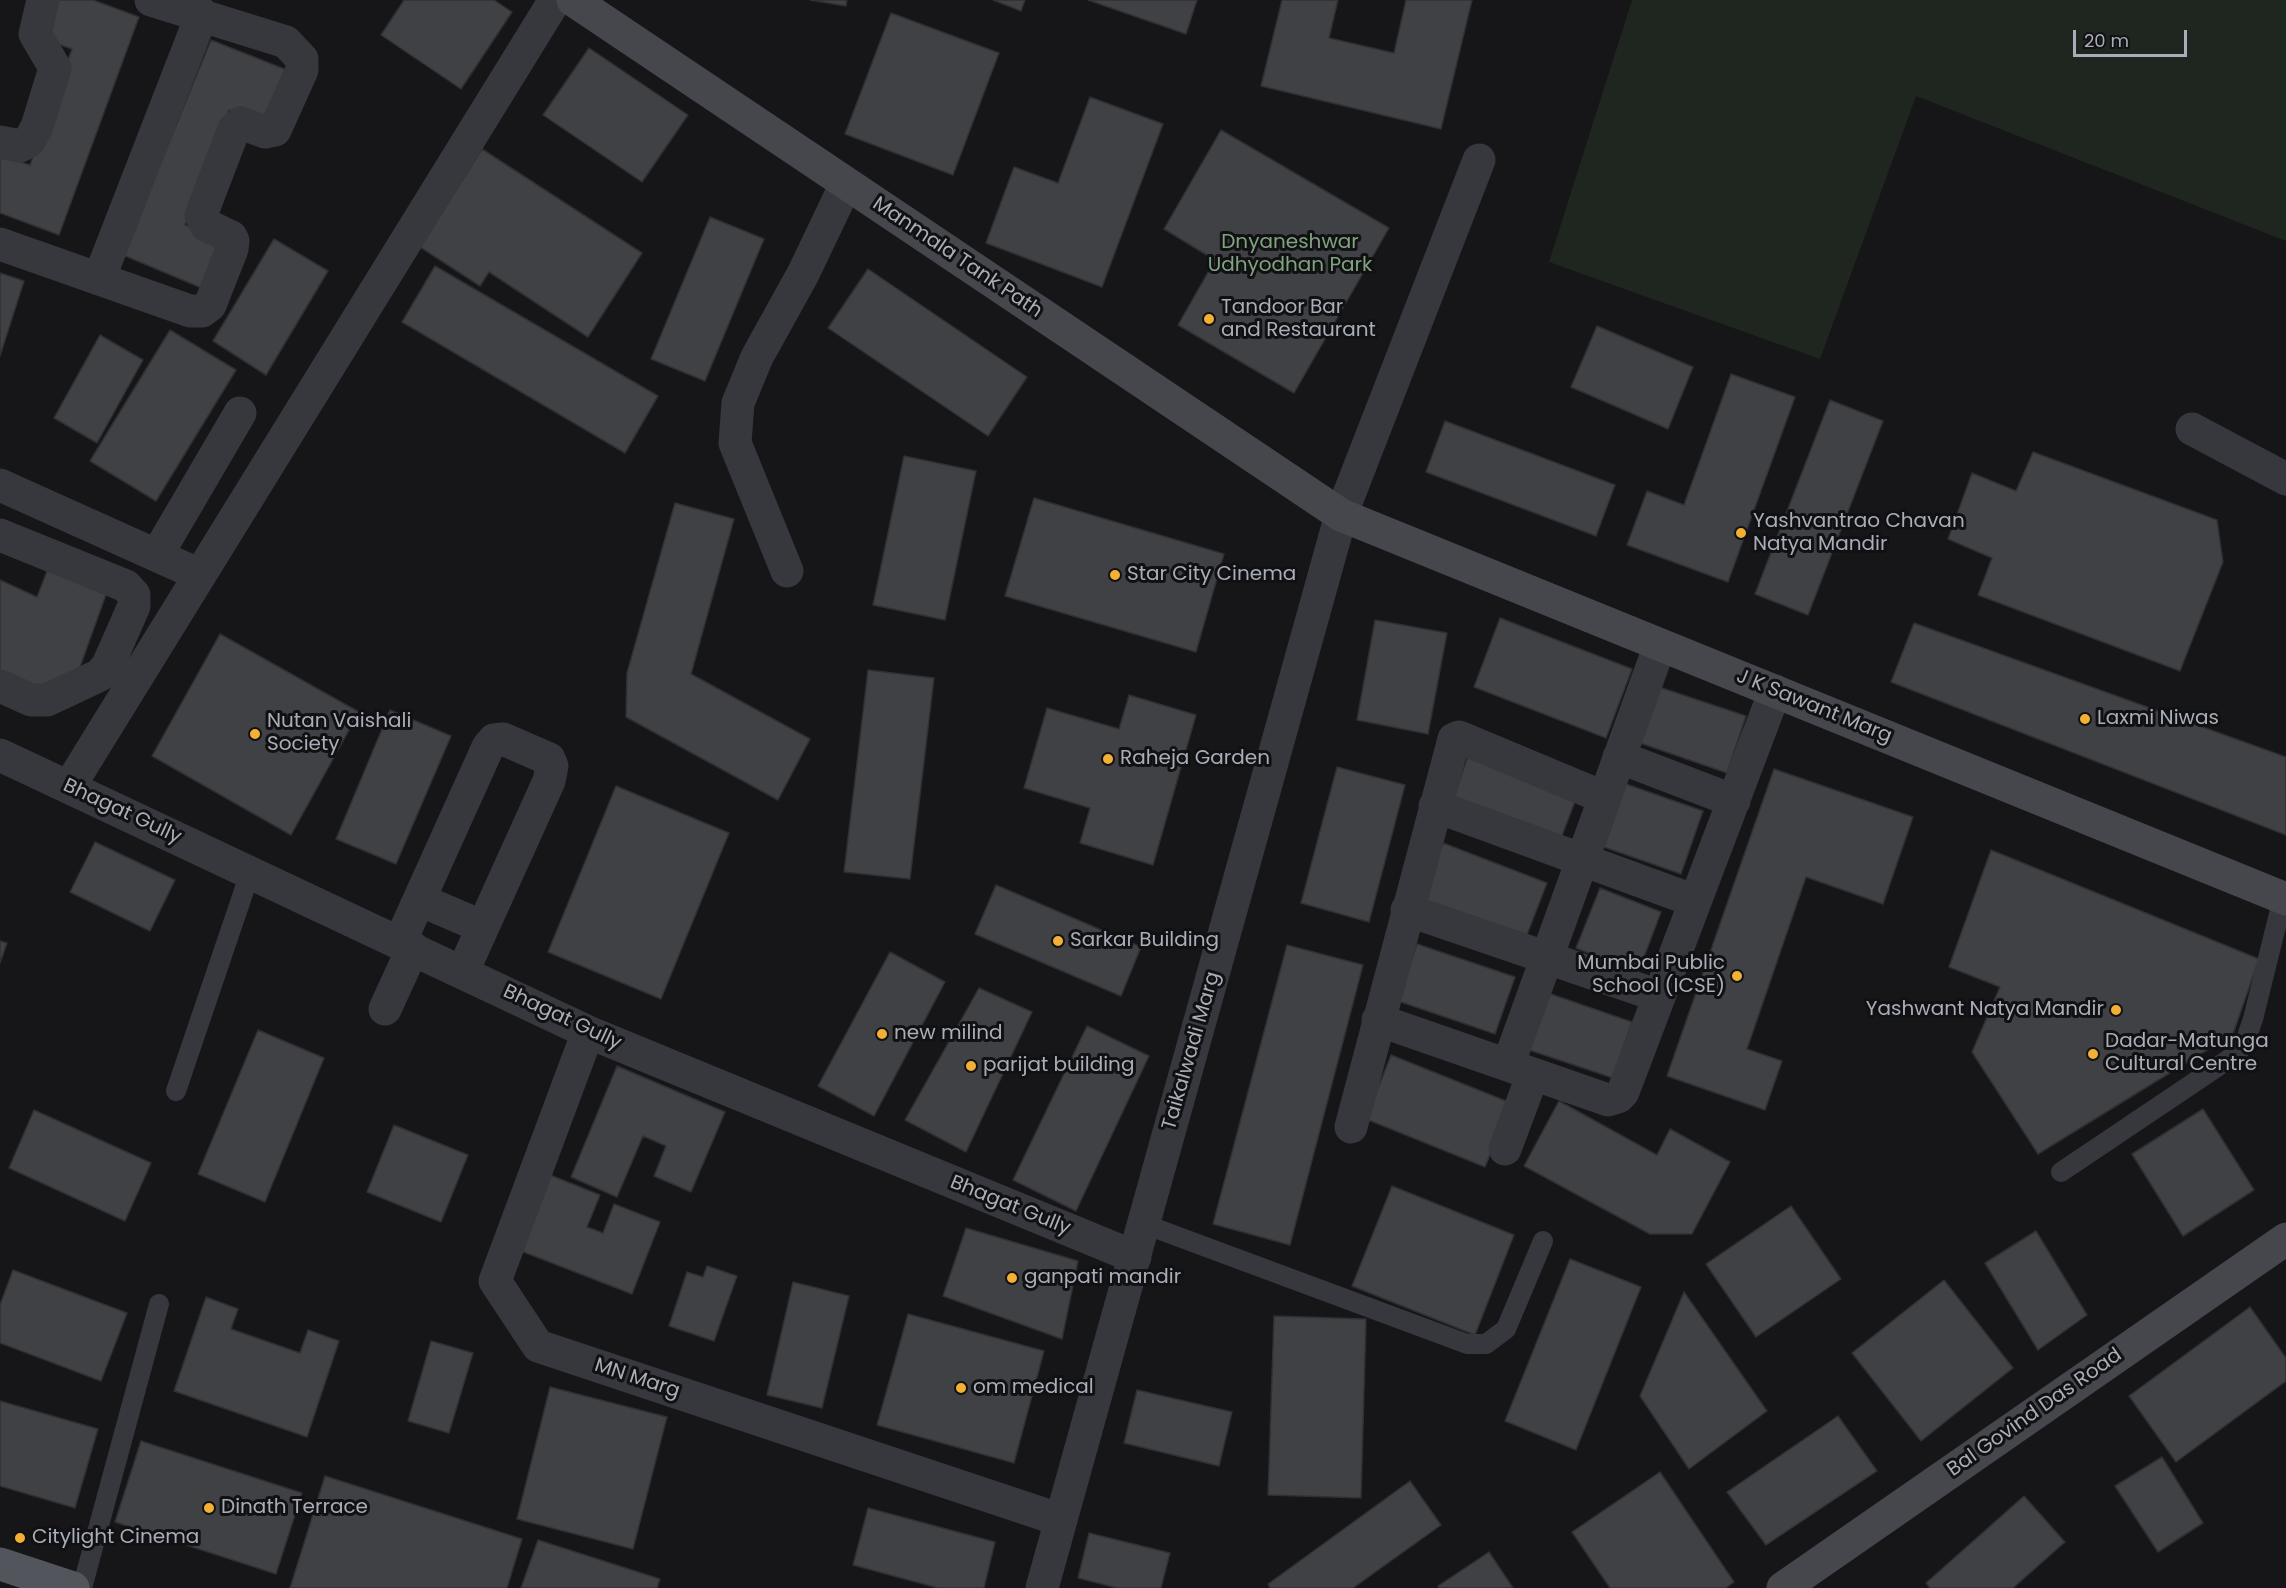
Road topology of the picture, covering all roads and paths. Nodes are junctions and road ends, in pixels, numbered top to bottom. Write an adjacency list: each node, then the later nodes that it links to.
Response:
1 (43, 0): 6 (street)
2 (151, 0): 5 (street)
3 (555, 0): 12 (street)
4 (573, 0): 8 (street, Manmala Tank Path)
5 (202, 14): 10 (street); 10 (street)
6 (0, 142)
7 (1479, 160): 15 (street, Taikalwadi Marg)
8 (846, 184): 15 (street, Manmala Tank Path); 18 (street)
9 (0, 244): 10 (street)
10 (99, 279)
11 (2192, 429): 13 (street)
12 (286, 436): 17 (street); 19 (street)
13 (2286, 479)
14 (0, 485): 17 (street)
15 (1341, 515): 20 (street, J K Sawant Marg); 48 (street, Taikalwadi Marg)
16 (0, 536): 21 (street)
17 (157, 555): 19 (street)
18 (787, 572)
19 (200, 575): 25 (street)
20 (1660, 645): 22 (street, J K Sawant Marg); 24 (street)
21 (0, 686)
22 (1775, 691): 27 (street); 31 (street, J K Sawant Marg)
23 (0, 755): 25 (street, Bhagat Gully)
24 (1619, 758): 26 (street); 27 (street)
25 (69, 787): 30 (street, Bhagat Gully)
26 (1605, 798): 28 (street); 29 (street)
27 (1734, 801): 33 (street)
28 (1435, 806): 29 (street); 34 (street)
29 (1582, 860): 33 (street); 37 (street)
30 (250, 873): 36 (street, Bhagat Gully); 44 (lane)
31 (2284, 898): 47 (lane)
32 (420, 900): 35 (street); 35 (street); 36 (street)
33 (1695, 902): 39 (street)
34 (1407, 910): 37 (street); 41 (street)
35 (483, 927): 38 (street)
36 (407, 945): 38 (street, Bhagat Gully); 40 (street)
37 (1547, 958): 39 (street); 43 (street)
38 (463, 971): 42 (street, Bhagat Gully)
39 (1659, 996): 43 (street)
40 (385, 1009)
41 (1378, 1020): 43 (street); 45 (street)
42 (588, 1032): 51 (street, Bhagat Gully); 53 (street, MN Marg)
43 (1521, 1070): 46 (street)
44 (176, 1091)
45 (1351, 1127)
46 (1505, 1149)
47 (2061, 1172)
48 (1143, 1224): 50 (lane); 51 (street, Taikalwadi Marg)
49 (2286, 1239): 58 (street, Bal Govind Das Road)
50 (1543, 1241)
51 (1135, 1257): 53 (street, Taikalwadi Marg)
52 (159, 1304): 56 (lane)
53 (1061, 1520): 57 (street, Taikalwadi Marg)
54 (0, 1564): 55 (main road)
55 (73, 1588)
56 (82, 1588)
57 (1042, 1588)
58 (1783, 1588)

